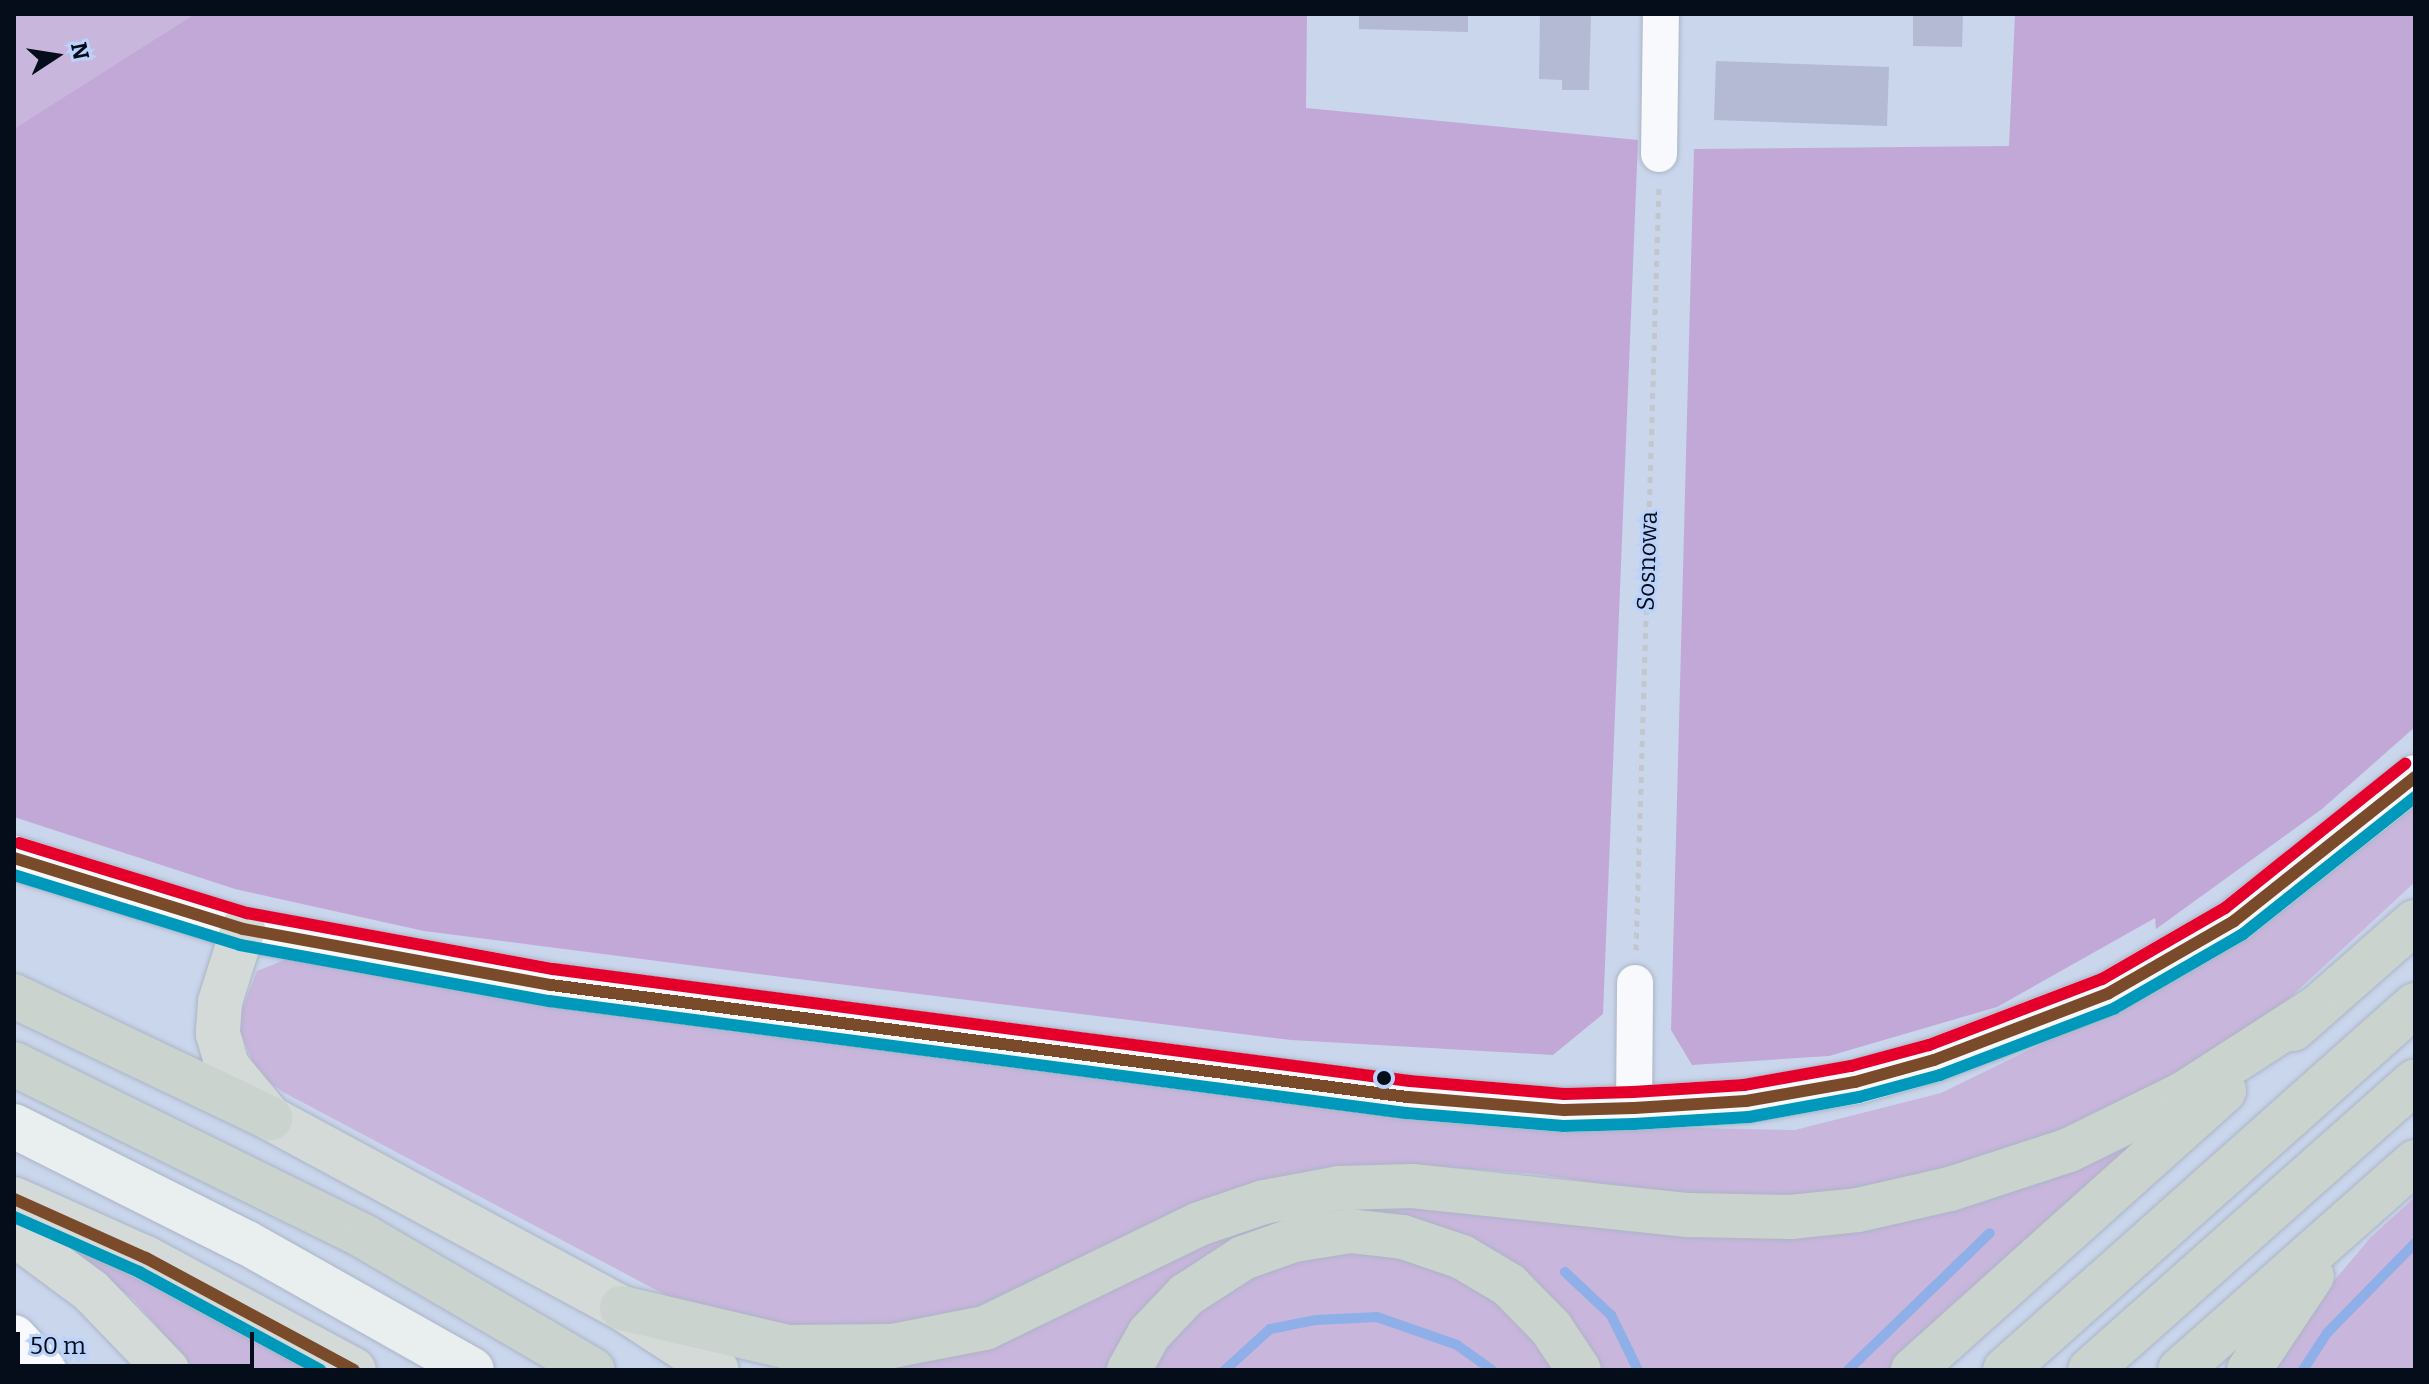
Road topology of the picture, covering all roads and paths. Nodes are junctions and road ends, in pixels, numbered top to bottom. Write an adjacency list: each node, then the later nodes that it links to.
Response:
1 (1661, 14): 2 (street)
2 (1659, 154): 7 (path, Sosnowa)
3 (2415, 777): 13 (street)
4 (14, 858): 6 (street)
5 (2415, 922): 10 (highway)
6 (243, 929): 13 (street); 14 (highway)
7 (1635, 983): 13 (street)
8 (14, 996): 14 (highway)
9 (2415, 1005): 31 (highway)
10 (2315, 1009): 20 (highway); 30 (highway)
11 (14, 1064): 26 (highway)
12 (2415, 1081): 32 (highway)
13 (1634, 1108)
14 (270, 1118): 20 (highway)
15 (14, 1126): 25 (main road)
16 (2415, 1162): 18 (highway)
17 (14, 1199): 24 (highway)
18 (2368, 1204): 33 (highway); 34 (highway)
19 (14, 1234): 23 (highway)
20 (622, 1308): 27 (highway)
21 (14, 1337): 22 (street)
22 (44, 1370)
23 (167, 1370)
24 (354, 1370)
25 (472, 1370)
26 (593, 1370)
27 (717, 1370)
28 (1129, 1370): 29 (highway)
29 (1579, 1370)
30 (1913, 1370)
31 (2005, 1370)
32 (2090, 1370)
33 (2180, 1370)
34 (2249, 1370)

